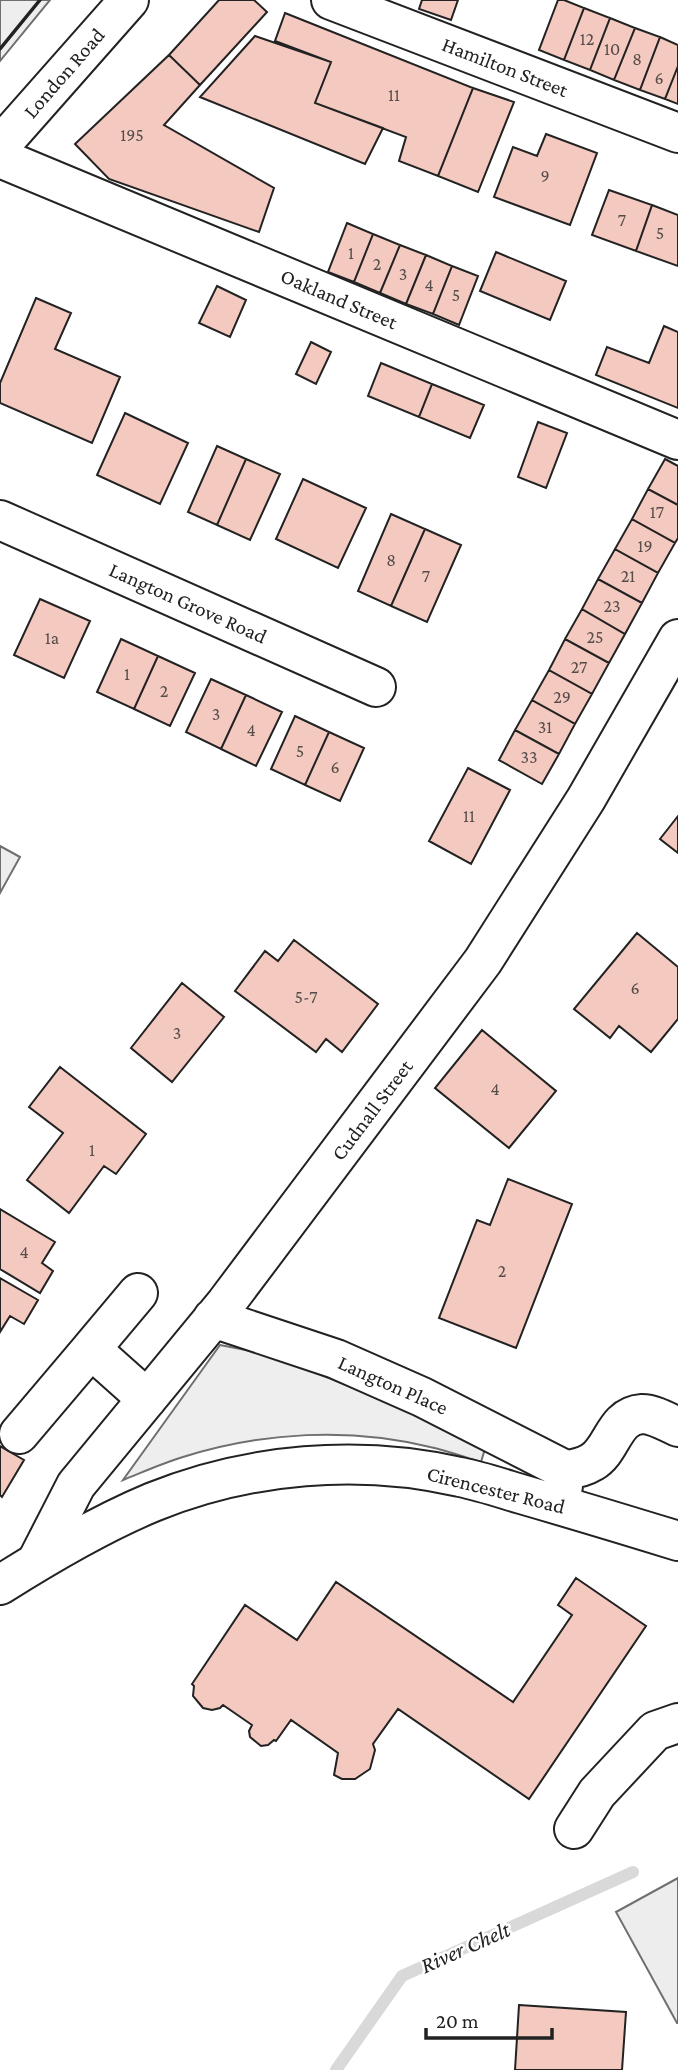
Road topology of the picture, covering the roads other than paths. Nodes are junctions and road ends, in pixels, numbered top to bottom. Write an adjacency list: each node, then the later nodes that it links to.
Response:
1 (331, 0): 3 (main road, Hamilton Street)
2 (121, 3): 4 (main road, London Road)
3 (678, 133)
4 (0, 146)
5 (0, 158): 6 (main road, Oakland Street)
6 (678, 440)
7 (0, 520): 9 (main road, Langton Grove Road)
8 (678, 639): 11 (main road, Cudnall Street)
9 (376, 687)
10 (138, 1293): 12 (main road)
11 (213, 1318): 13 (main road, Cudnall Street); 16 (main road, Langton Place)
12 (91, 1349): 13 (main road); 15 (main road)
13 (147, 1399): 18 (main road, Cudnall Street)
14 (678, 1427): 16 (main road)
15 (19, 1434)
16 (563, 1488): 17 (main road, Cirencester Road); 18 (main road, Cirencester Road)
17 (678, 1541)
18 (37, 1561): 19 (main road, Cirencester Road)
19 (0, 1585)
20 (678, 1723): 21 (main road)
21 (575, 1829)

